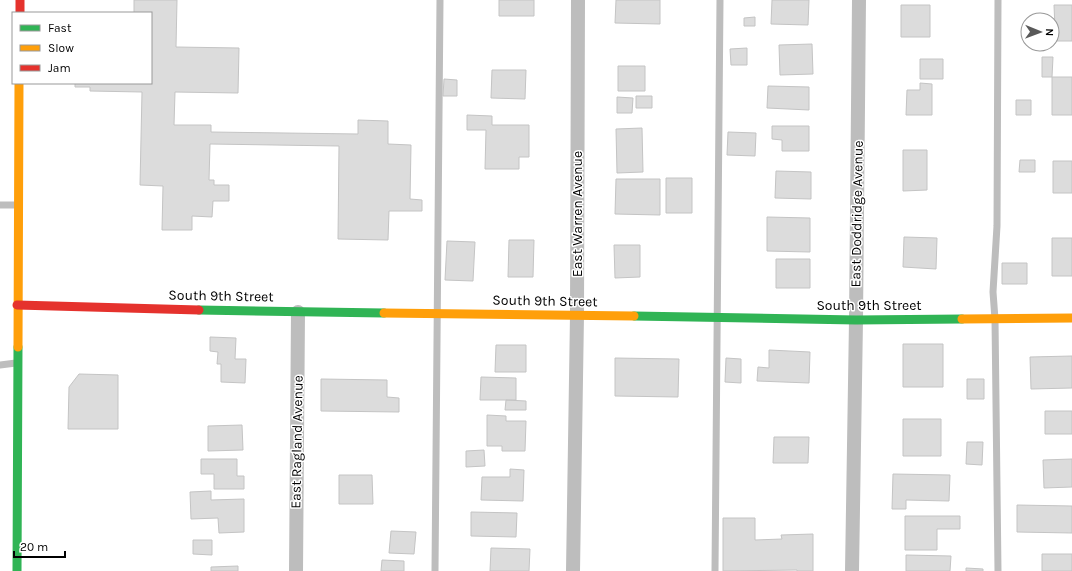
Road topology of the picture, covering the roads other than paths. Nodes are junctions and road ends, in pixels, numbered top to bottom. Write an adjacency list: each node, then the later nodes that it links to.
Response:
1 (20, 0): 7 (street)
2 (440, 0): 13 (lane)
3 (578, 0): 14 (street, East Warren Avenue)
4 (720, 0): 15 (lane)
5 (859, 0): 18 (street, East Doddridge Avenue)
6 (998, 0): 17 (lane)
7 (20, 12)
8 (19, 84): 10 (street)
9 (0, 205): 10 (lane)
10 (18, 205): 11 (street)
11 (17, 305): 12 (street, South 9th Street); 19 (street)
12 (298, 312): 13 (street, South 9th Street); 22 (street, East Ragland Avenue)
13 (438, 314): 14 (street, South 9th Street); 23 (lane)
14 (577, 315): 15 (street, South 9th Street); 24 (street, East Warren Avenue)
15 (717, 318): 18 (street, South 9th Street); 25 (lane)
16 (1072, 318): 17 (street, South 9th Street)
17 (995, 319): 18 (street, South 9th Street); 27 (lane)
18 (856, 320): 26 (street, East Doddridge Avenue)
19 (17, 363): 20 (lane); 21 (street)
20 (0, 365)
21 (17, 571)
22 (296, 571)
23 (435, 571)
24 (573, 571)
25 (715, 571)
26 (852, 571)
27 (998, 571)

